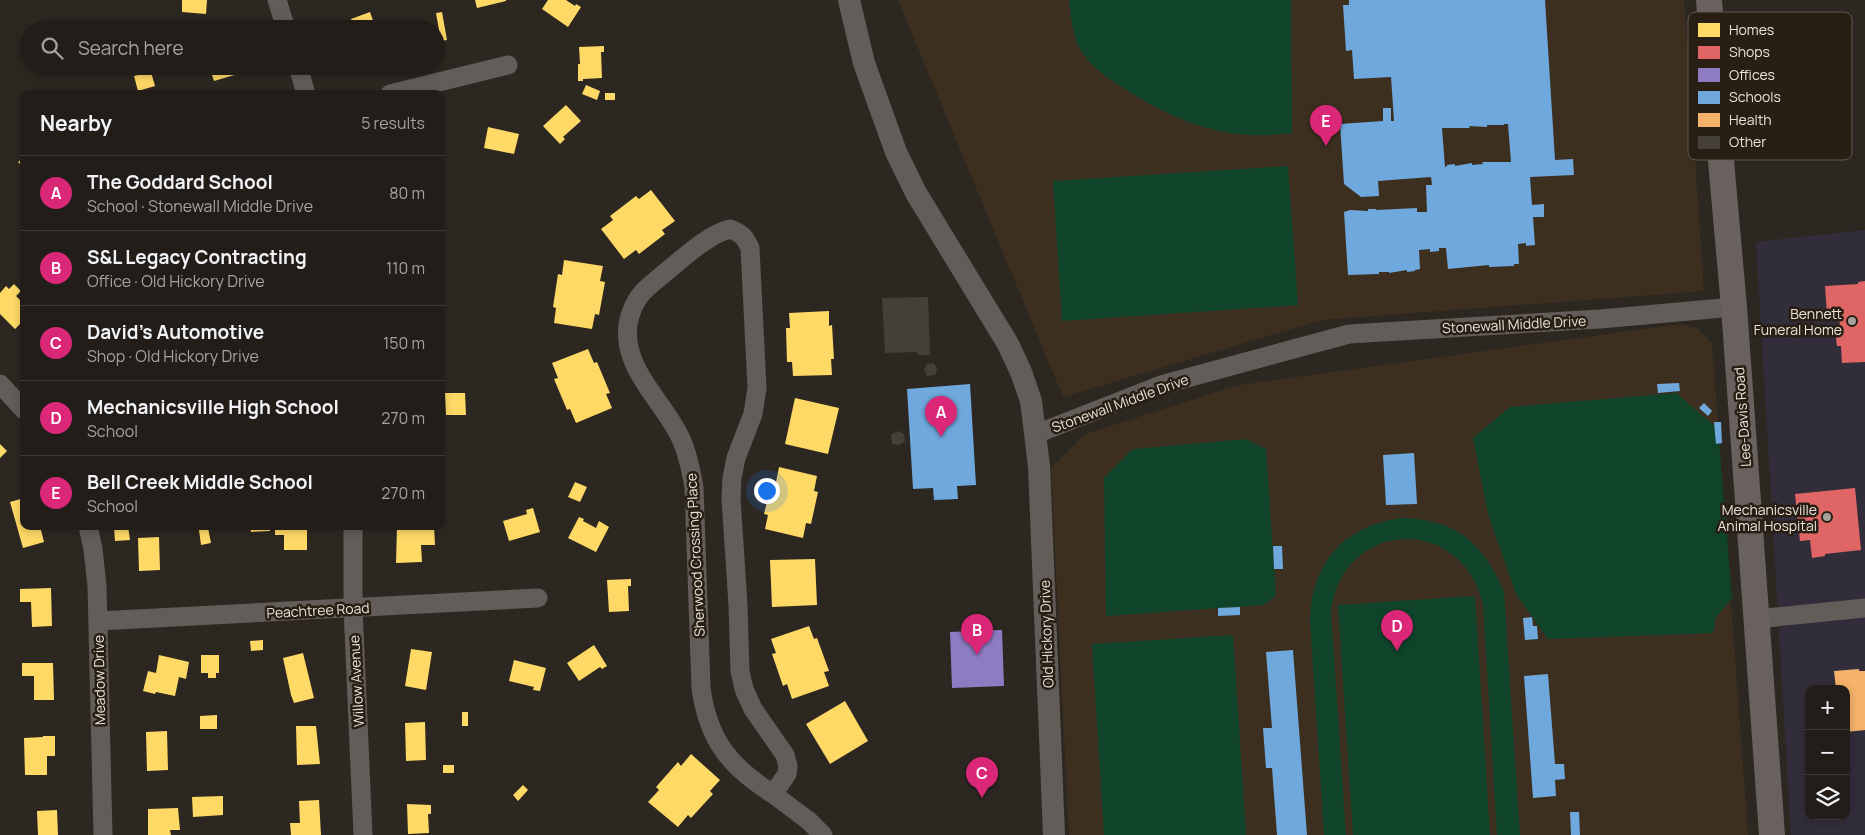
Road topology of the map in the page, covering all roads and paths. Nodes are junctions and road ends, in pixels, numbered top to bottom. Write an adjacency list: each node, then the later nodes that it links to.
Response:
1 (277, 0): 3 (street)
2 (850, 0): 12 (street, Stonewall Middle Drive)
3 (283, 20)
4 (508, 65): 7 (street)
5 (301, 75): 6 (street)
6 (305, 90)
7 (406, 90)
8 (1721, 160): 9 (main road, Lee-Davis Road)
9 (1734, 307): 12 (street, Stonewall Middle Drive); 18 (main road, Lee-Davis Road)
10 (0, 384): 11 (street)
11 (20, 406)
12 (1036, 434): 24 (street, Old Hickory Drive)
13 (89, 530): 19 (street, Meadow Drive)
14 (353, 530): 16 (street, Willow Avenue)
15 (538, 598): 16 (street, Peachtree Road)
16 (353, 608): 19 (street, Peachtree Road); 22 (street, Willow Avenue)
17 (1865, 608): 18 (street)
18 (1756, 620): 25 (main road, Lee-Davis Road)
19 (98, 621): 21 (street, Meadow Drive)
20 (773, 794): 20 (street, Sherwood Crossing Place); 23 (street, Sherwood Crossing Place)
21 (103, 835)
22 (363, 835)
23 (823, 835)
24 (1054, 835)
25 (1772, 835)

